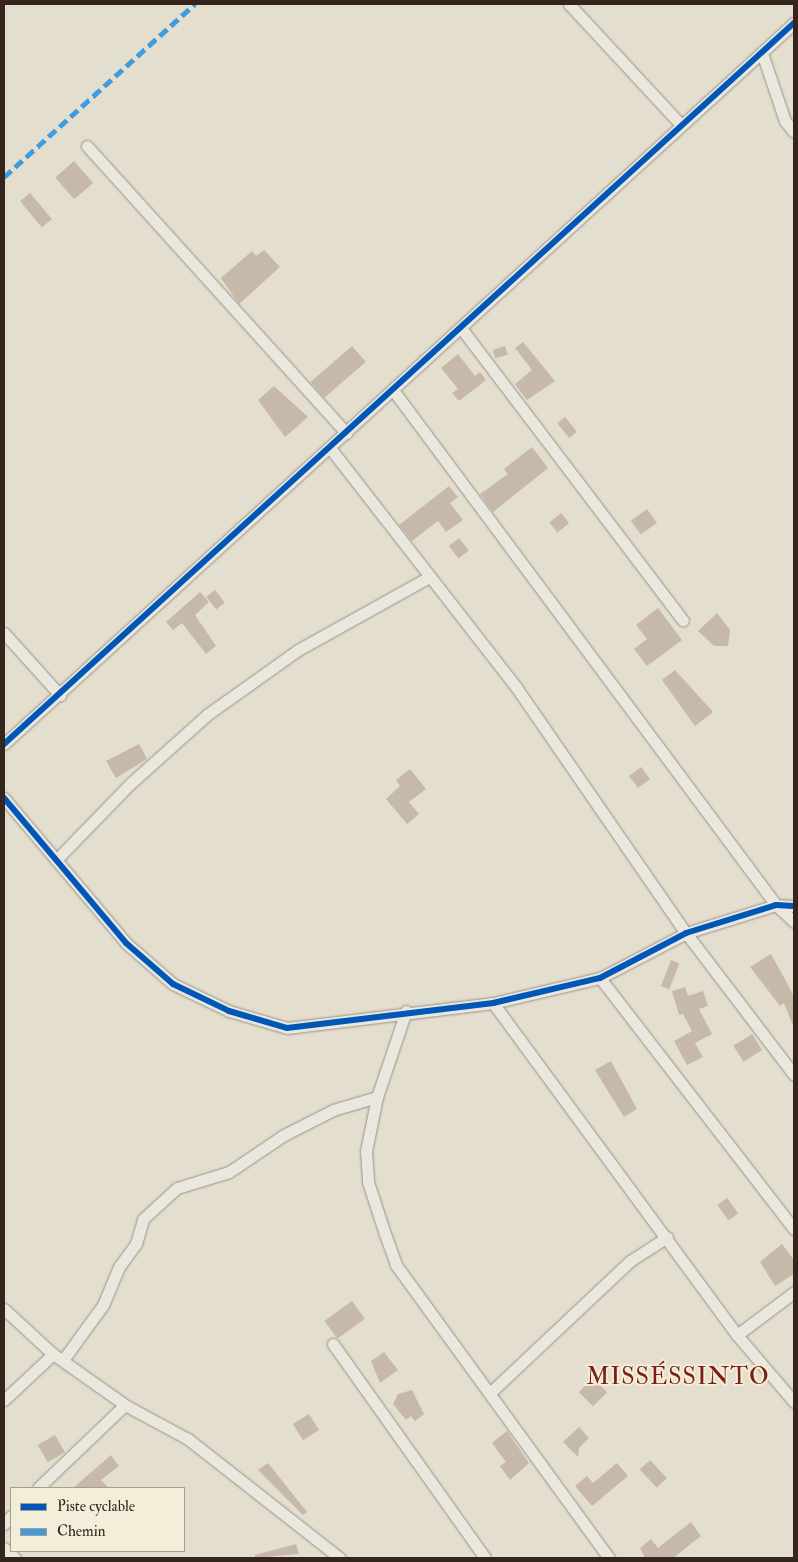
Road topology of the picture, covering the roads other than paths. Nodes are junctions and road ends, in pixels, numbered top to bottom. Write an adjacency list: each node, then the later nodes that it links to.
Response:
1 (569, 4): 4 (street)
2 (794, 23): 3 (street)
3 (762, 53): 4 (street); 5 (street)
4 (680, 125): 7 (street)
5 (794, 132)
6 (88, 146): 9 (street)
7 (461, 328): 8 (street); 12 (street)
8 (393, 390): 9 (street); 18 (street)
9 (346, 433): 10 (street)
10 (330, 448): 11 (street); 14 (street)
11 (429, 577): 17 (street); 21 (street)
12 (683, 620)
13 (4, 633): 14 (street)
14 (60, 695): 15 (street)
15 (4, 744)
16 (4, 798): 17 (street)
17 (56, 860): 24 (street)
18 (776, 905): 19 (street); 20 (street); 21 (street)
19 (794, 906)
20 (794, 922)
21 (686, 933): 22 (street); 25 (street)
22 (600, 978): 23 (street); 27 (street)
23 (493, 1004): 24 (street); 28 (street)
24 (406, 1012): 26 (street)
25 (794, 1075)
26 (377, 1097): 34 (street); 35 (street)
27 (794, 1229)
28 (666, 1237): 31 (street); 35 (street)
29 (794, 1292): 31 (street)
30 (4, 1309): 33 (street)
31 (737, 1335): 37 (street)
32 (333, 1344): 43 (street)
33 (53, 1354): 34 (street); 36 (street)
34 (63, 1360): 38 (street)
35 (492, 1391): 44 (street)
36 (4, 1400)
37 (794, 1402)
38 (125, 1405): 39 (street); 42 (street)
39 (39, 1487)
40 (4, 1548): 41 (street)
41 (15, 1558)
42 (340, 1558)
43 (485, 1558)
44 (609, 1558)

